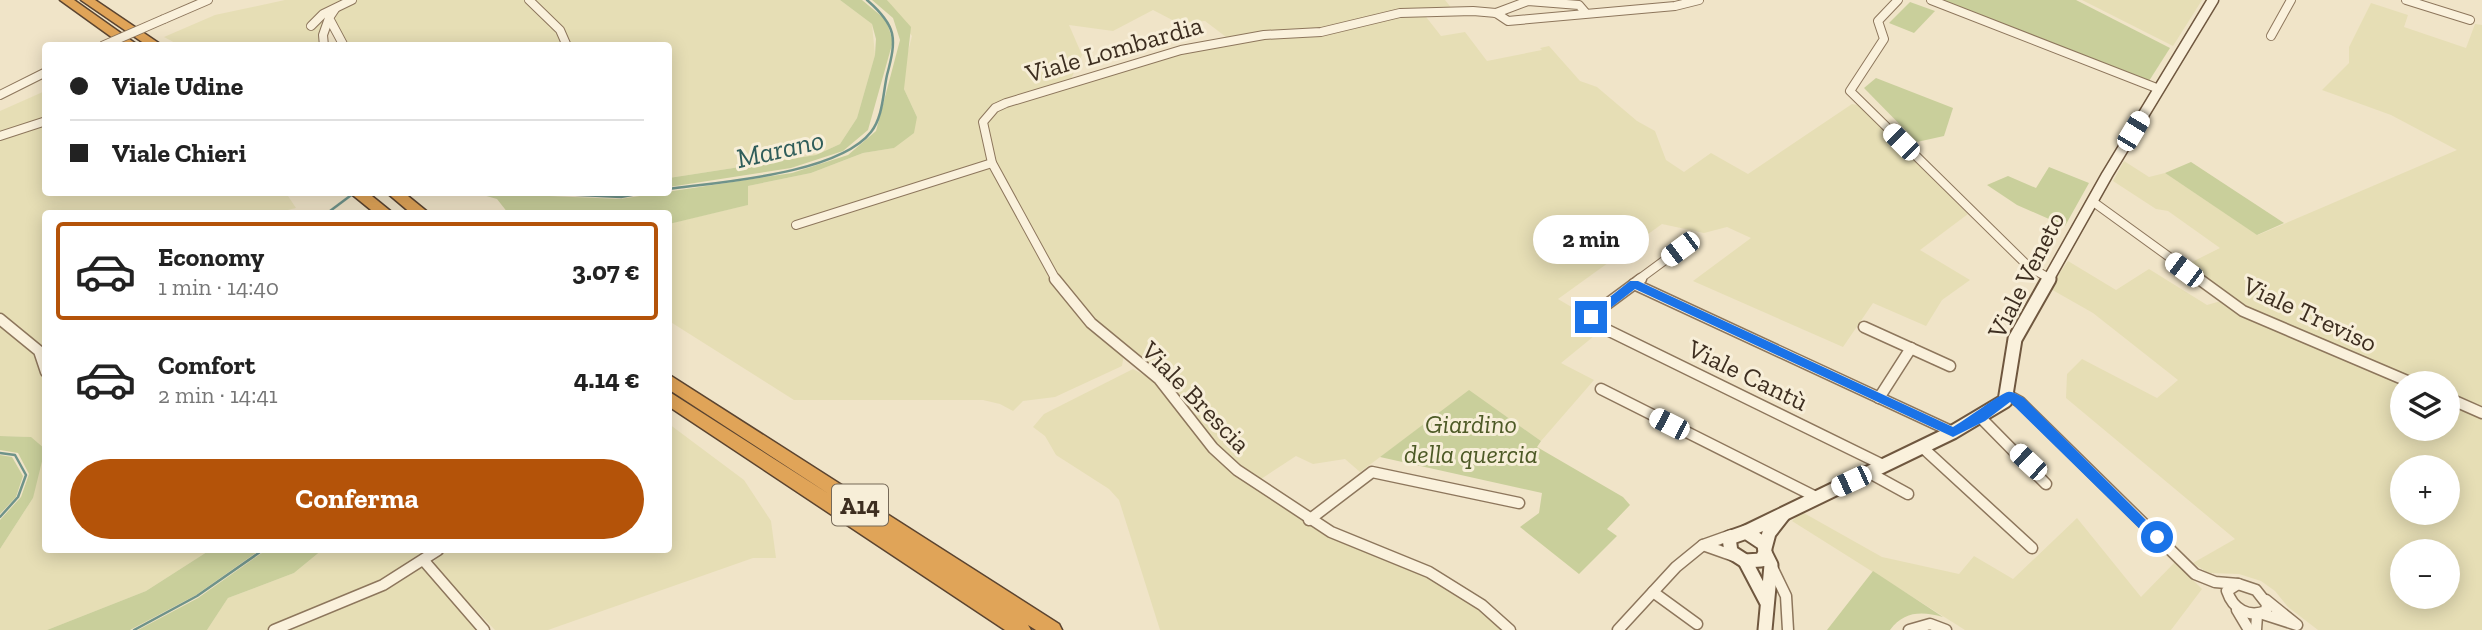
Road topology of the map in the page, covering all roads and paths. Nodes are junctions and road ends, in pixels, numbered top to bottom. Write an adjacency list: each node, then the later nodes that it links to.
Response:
1 (65, 0): 20 (highway)
2 (87, 0): 21 (highway)
3 (208, 0): 19 (street, bridge)
4 (352, 0): 12 (street)
5 (529, 0): 24 (street)
6 (1699, 0): 13 (street, Viale Lombardia)
7 (1898, 0): 39 (street)
8 (1931, 0): 26 (street)
9 (2213, 0): 26 (main road, Viale Veneto)
10 (2291, 0): 18 (street)
11 (2406, 0): 16 (street)
12 (336, 7): 15 (street); 17 (street)
13 (1585, 12): 14 (street, Viale Lombardia); 14 (street, Viale Lombardia)
14 (1496, 13): 28 (street, Viale Lombardia)
15 (330, 18): 22 (street); 23 (street)
16 (2470, 20)
17 (311, 26)
18 (2271, 36)
19 (111, 42)
20 (127, 42)
21 (151, 42)
22 (324, 42)
23 (341, 42)
24 (565, 42)
25 (42, 74): 27 (street)
26 (2159, 89): 34 (main road, Viale Veneto)
27 (0, 95)
28 (995, 108): 31 (street, Viale Brescia)
29 (42, 122): 30 (street)
30 (0, 136)
31 (992, 163): 37 (street); 64 (street, Viale Brescia)
32 (360, 196): 35 (highway)
33 (398, 196): 36 (highway)
34 (2092, 201): 39 (main road, Viale Veneto); 46 (street, Viale Treviso)
35 (381, 210)
36 (418, 210)
37 (796, 225)
38 (1680, 249): 40 (street)
39 (2049, 278): 49 (main road, Viale Veneto)
40 (1634, 284): 50 (street); 57 (street, Viale Cantù)
41 (0, 319): 44 (street)
42 (1864, 327): 43 (street)
43 (1911, 348): 45 (street); 50 (street)
44 (42, 360)
45 (1950, 366)
46 (2390, 374)
47 (672, 383): 83 (highway, A14)
48 (1601, 389): 61 (street)
49 (2009, 396): 54 (main road); 72 (street)
50 (1879, 398): 55 (street)
51 (672, 400): 82 (highway, A14)
52 (2460, 403): 53 (street)
53 (2482, 413)
54 (1981, 418): 55 (main road); 59 (street)
55 (1953, 432): 56 (main road)
56 (1922, 447): 57 (main road); 67 (street)
57 (1883, 465): 58 (main road)
58 (1868, 472): 60 (street); 61 (main road)
59 (2046, 484)
60 (1908, 494)
61 (1816, 497): 63 (main road)
62 (1518, 503): 64 (street)
63 (1785, 512): 65 (main road); 69 (main road)
64 (1309, 520): 84 (street, Viale Brescia)
65 (1739, 533): 66 (street); 69 (main road); 71 (main road)
66 (1703, 545): 71 (street); 73 (street)
67 (2032, 548)
68 (435, 553): 70 (street)
69 (1768, 561): 71 (main road); 71 (main road); 75 (main road); 87 (street)
70 (425, 562): 80 (street); 81 (street)
71 (1744, 562): 75 (main road)
72 (2238, 584): 74 (street); 76 (street)
73 (1653, 592): 78 (street); 85 (street)
74 (2265, 599): 77 (street); 79 (street)
75 (1766, 601): 86 (main road)
76 (2234, 605): 77 (street); 90 (street)
77 (2260, 614): 79 (street); 91 (street)
78 (1697, 624)
79 (2301, 627)
80 (274, 630)
81 (484, 630)
82 (1021, 630)
83 (1052, 630)
84 (1510, 630)
85 (1618, 630)
86 (1765, 630)
87 (1788, 630)
88 (1909, 630): 89 (street)
89 (1945, 630)
90 (2249, 630)
91 (2256, 630)

